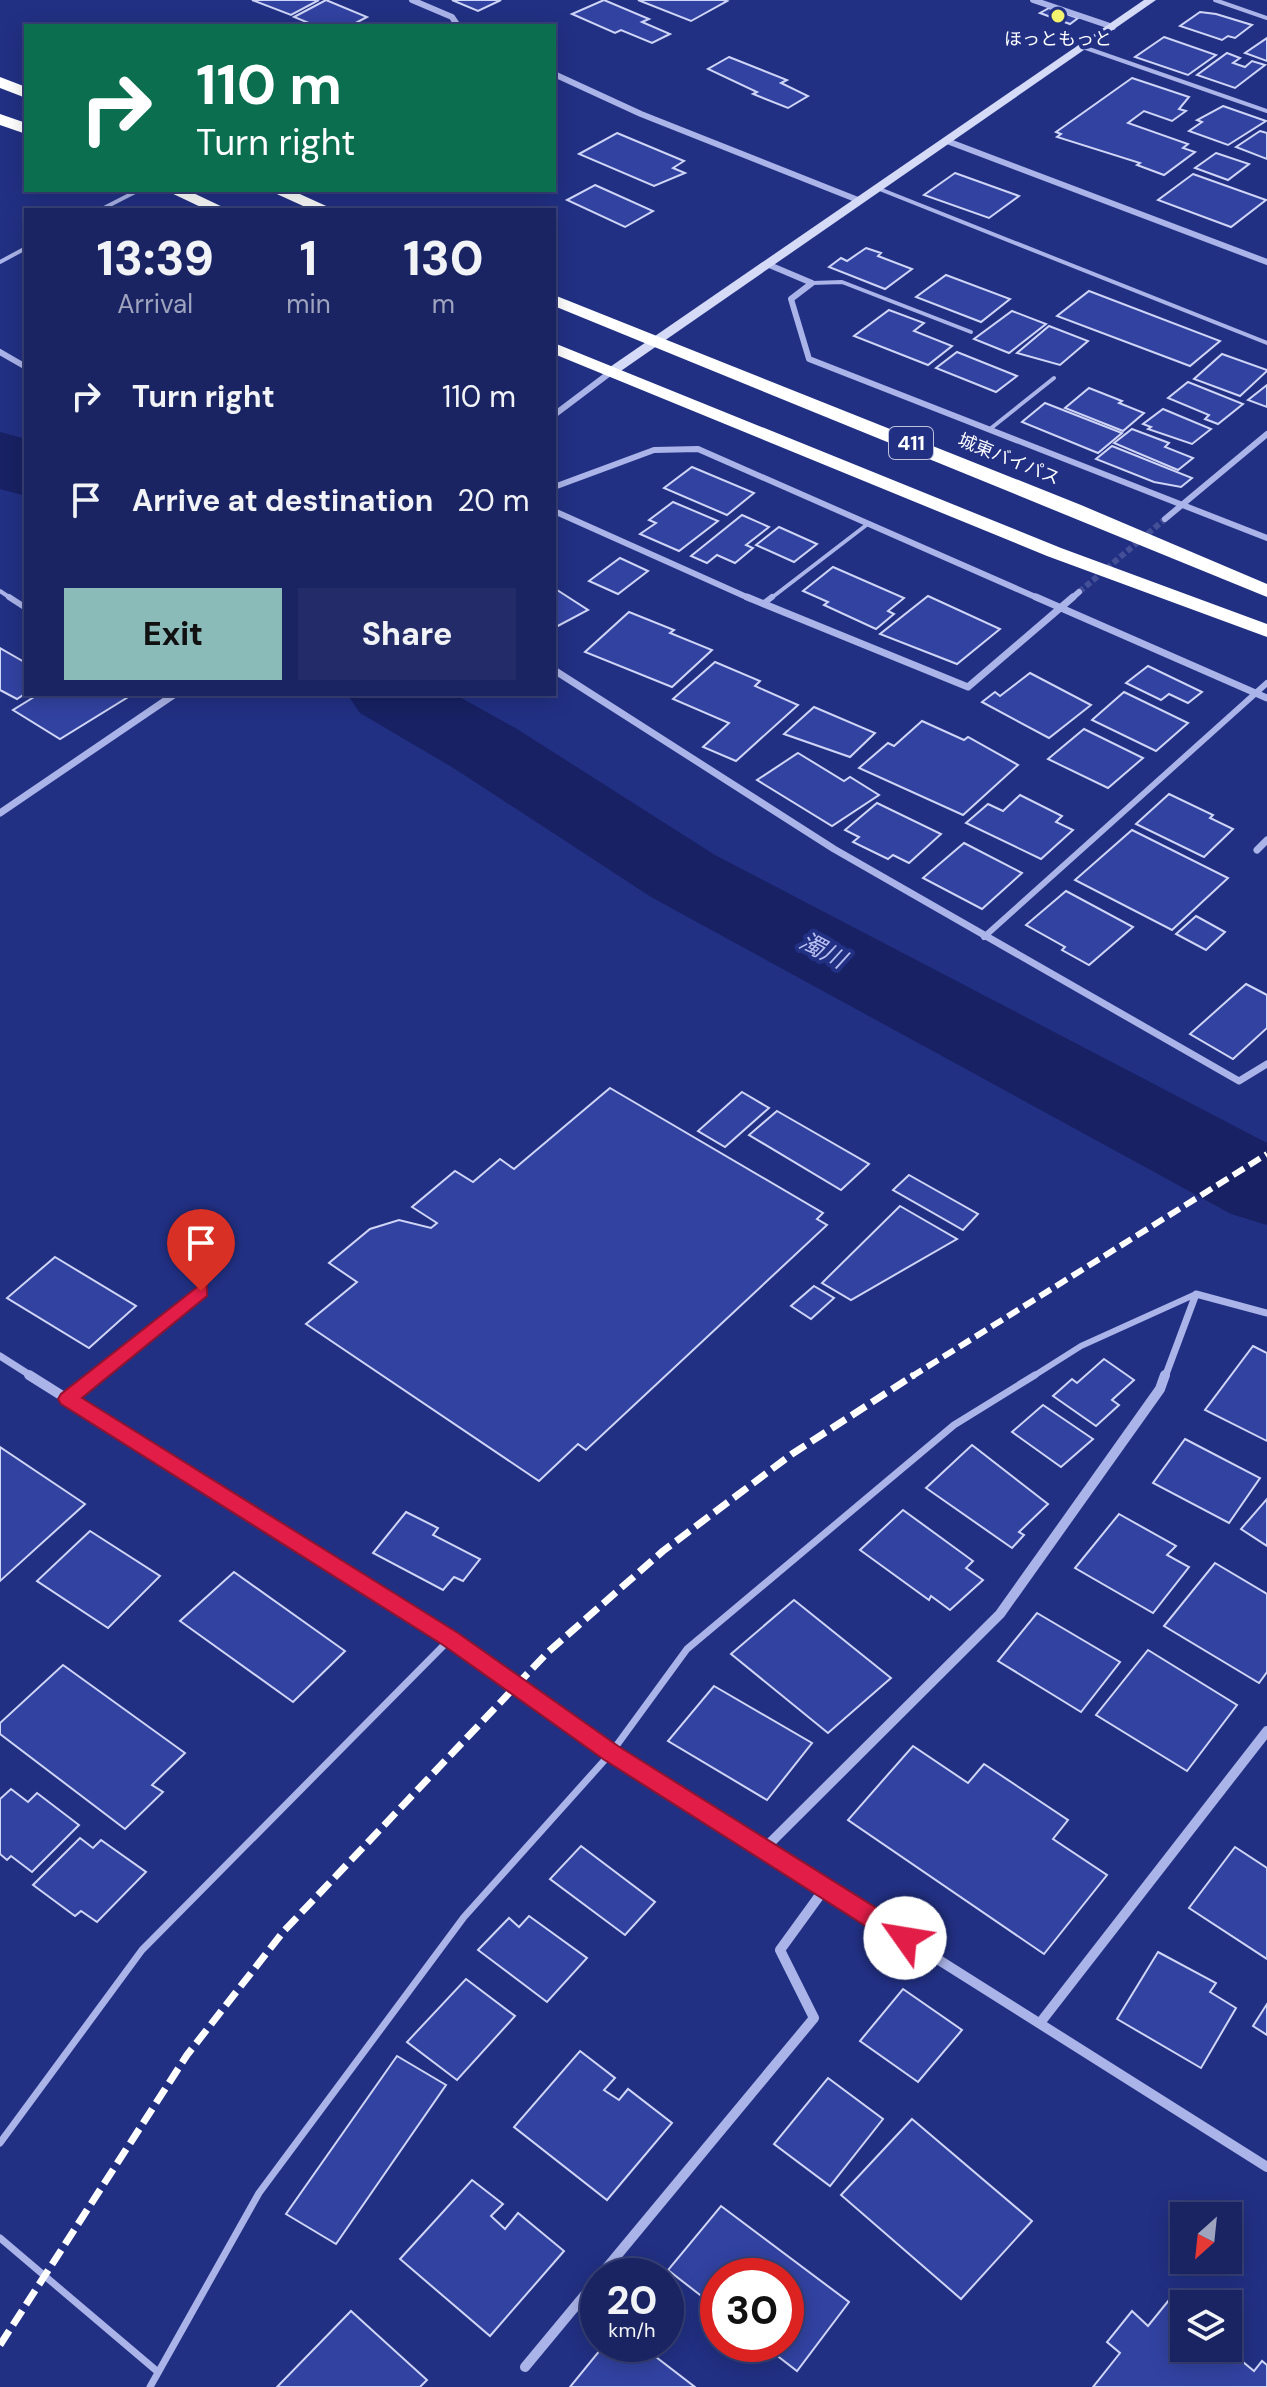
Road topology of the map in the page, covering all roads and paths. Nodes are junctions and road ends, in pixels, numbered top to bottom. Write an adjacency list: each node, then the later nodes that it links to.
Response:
1 (412, 0): 6 (street)
2 (1033, 0): 7 (street)
3 (1151, 0): 7 (street)
4 (1215, 0): 5 (lane)
5 (1267, 18)
6 (457, 24)
7 (1113, 27): 8 (street)
8 (1083, 47): 12 (lane); 15 (street)
9 (556, 75): 20 (street)
10 (0, 82): 11 (highway)
11 (24, 92)
12 (1267, 111)
13 (0, 119): 14 (highway)
14 (24, 128)
15 (947, 141): 16 (street); 26 (street)
16 (877, 188): 20 (street); 32 (lane)
17 (135, 192): 21 (lane)
18 (178, 192): 22 (highway)
19 (281, 192): 23 (highway)
20 (858, 200): 27 (street)
21 (104, 208)
22 (216, 208)
23 (322, 208)
24 (24, 249): 25 (lane)
25 (0, 262)
26 (1267, 262)
27 (767, 264): 28 (street); 31 (street)
28 (812, 283): 30 (lane); 39 (street)
29 (556, 301): 31 (highway, 城東バイパス / 411)
30 (971, 332)
31 (654, 340): 36 (street); 48 (highway, 城東バイパス / 411)
32 (1267, 343)
33 (556, 349): 36 (highway, 411)
34 (0, 352): 35 (street)
35 (24, 366)
36 (611, 372): 38 (street); 53 (highway, 411)
37 (1054, 378): 39 (lane)
38 (556, 413)
39 (990, 429): 42 (street)
40 (1267, 434): 42 (street)
41 (556, 486): 45 (street)
42 (1182, 504): 44 (street); 46 (street)
43 (556, 512): 50 (street)
44 (1165, 519)
45 (869, 523): 50 (lane); 52 (street)
46 (1267, 538)
47 (0, 591): 51 (lane)
48 (1267, 591)
49 (1079, 592): 52 (street)
50 (763, 604): 52 (street)
51 (24, 607)
52 (1061, 608): 56 (street)
53 (1267, 631)
54 (556, 671): 62 (street)
55 (1267, 683): 56 (lane)
56 (1256, 693): 58 (street); 62 (lane)
57 (168, 696): 59 (street)
58 (1267, 698)
59 (0, 813)
60 (1267, 840): 61 (street)
61 (1257, 850)
62 (983, 937): 63 (street)
63 (1267, 1064)
64 (201, 1291): 68 (lane)
65 (1196, 1294): 66 (street); 71 (lane); 72 (street)
66 (1267, 1313)
67 (0, 1356): 68 (street)
68 (68, 1399): 69 (street)
69 (450, 1639): 71 (street); 75 (lane)
70 (1267, 1731): 74 (street)
71 (611, 1753): 72 (street); 81 (lane)
72 (764, 1849): 73 (street)
73 (825, 1888): 74 (street); 78 (street)
74 (1040, 2023): 76 (street)
75 (0, 2143)
76 (1267, 2167)
77 (0, 2238): 81 (lane)
78 (615, 2258)
79 (580, 2300): 80 (street)
80 (525, 2367)
81 (158, 2372): 82 (lane)
82 (150, 2387)

